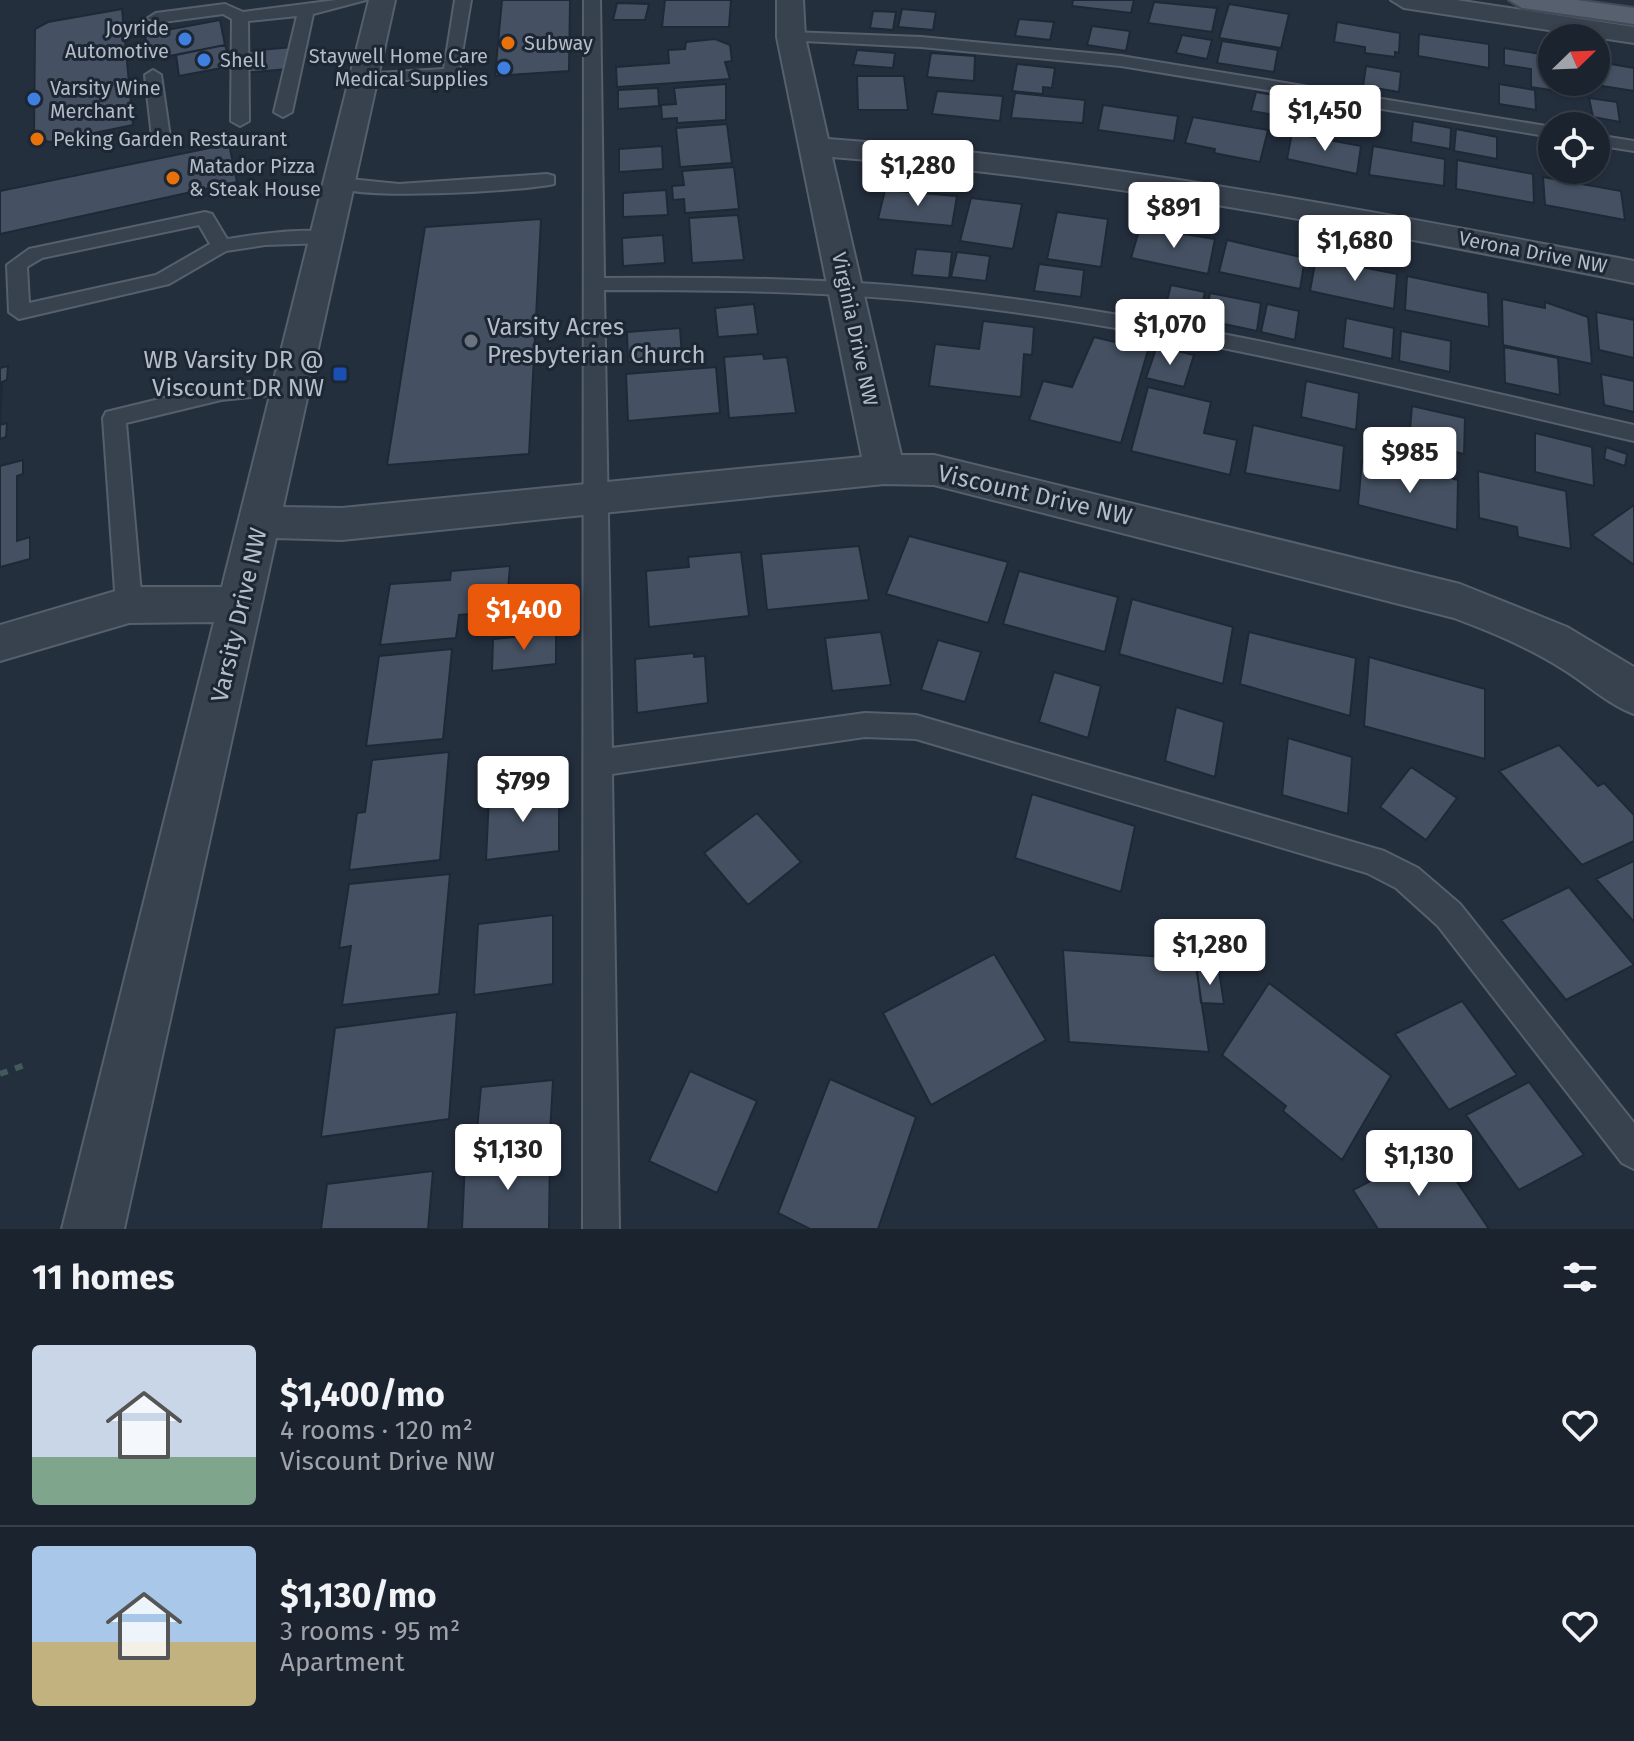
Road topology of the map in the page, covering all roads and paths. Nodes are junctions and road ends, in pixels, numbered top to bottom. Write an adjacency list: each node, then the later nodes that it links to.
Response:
1 (358, 0): 8 (lane)
2 (382, 0): 15 (street, Varsity Drive NW)
3 (463, 0): 15 (lane)
4 (592, 0): 28 (lane)
5 (790, 0): 13 (street, Virginia Drive NW)
6 (1404, 0): 12 (street)
7 (1522, 0): 9 (main road)
8 (306, 11): 10 (lane); 16 (lane)
9 (1634, 16)
10 (240, 17): 11 (lane); 17 (lane)
11 (156, 18)
12 (1634, 35)
13 (791, 37): 18 (lane); 22 (street, Virginia Drive NW)
14 (153, 75): 19 (lane)
15 (362, 79): 24 (street, Varsity Drive NW)
16 (283, 112)
17 (240, 121)
18 (1538, 130)
19 (161, 137)
20 (1610, 142): 21 (lane)
21 (1634, 146)
22 (815, 147): 27 (street, Verona Drive NW); 29 (street, Virginia Drive NW)
23 (547, 180): 24 (lane)
24 (339, 184): 25 (street, Varsity Drive NW)
25 (327, 237): 26 (lane); 30 (street, Varsity Drive NW)
26 (221, 246): 26 (lane)
27 (1634, 272)
28 (595, 284): 29 (lane); 33 (lane)
29 (846, 289): 31 (lane); 32 (street, Virginia Drive NW)
30 (293, 387): 34 (street, Varsity Drive NW); 36 (lane)
31 (1634, 433)
32 (884, 469): 33 (street, Viscount Drive NW); 38 (street, Viscount Drive NW)
33 (596, 495): 34 (street, Viscount Drive NW); 39 (lane)
34 (261, 522): 35 (street, Varsity Drive NW)
35 (242, 604): 36 (street); 43 (street, Varsity Drive NW)
36 (129, 605): 37 (street)
37 (0, 643)
38 (1634, 694)
39 (598, 763): 42 (lane); 44 (lane)
40 (30, 1063): 41 (path)
41 (0, 1074)
42 (1634, 1151)
43 (93, 1229)
44 (601, 1229)

